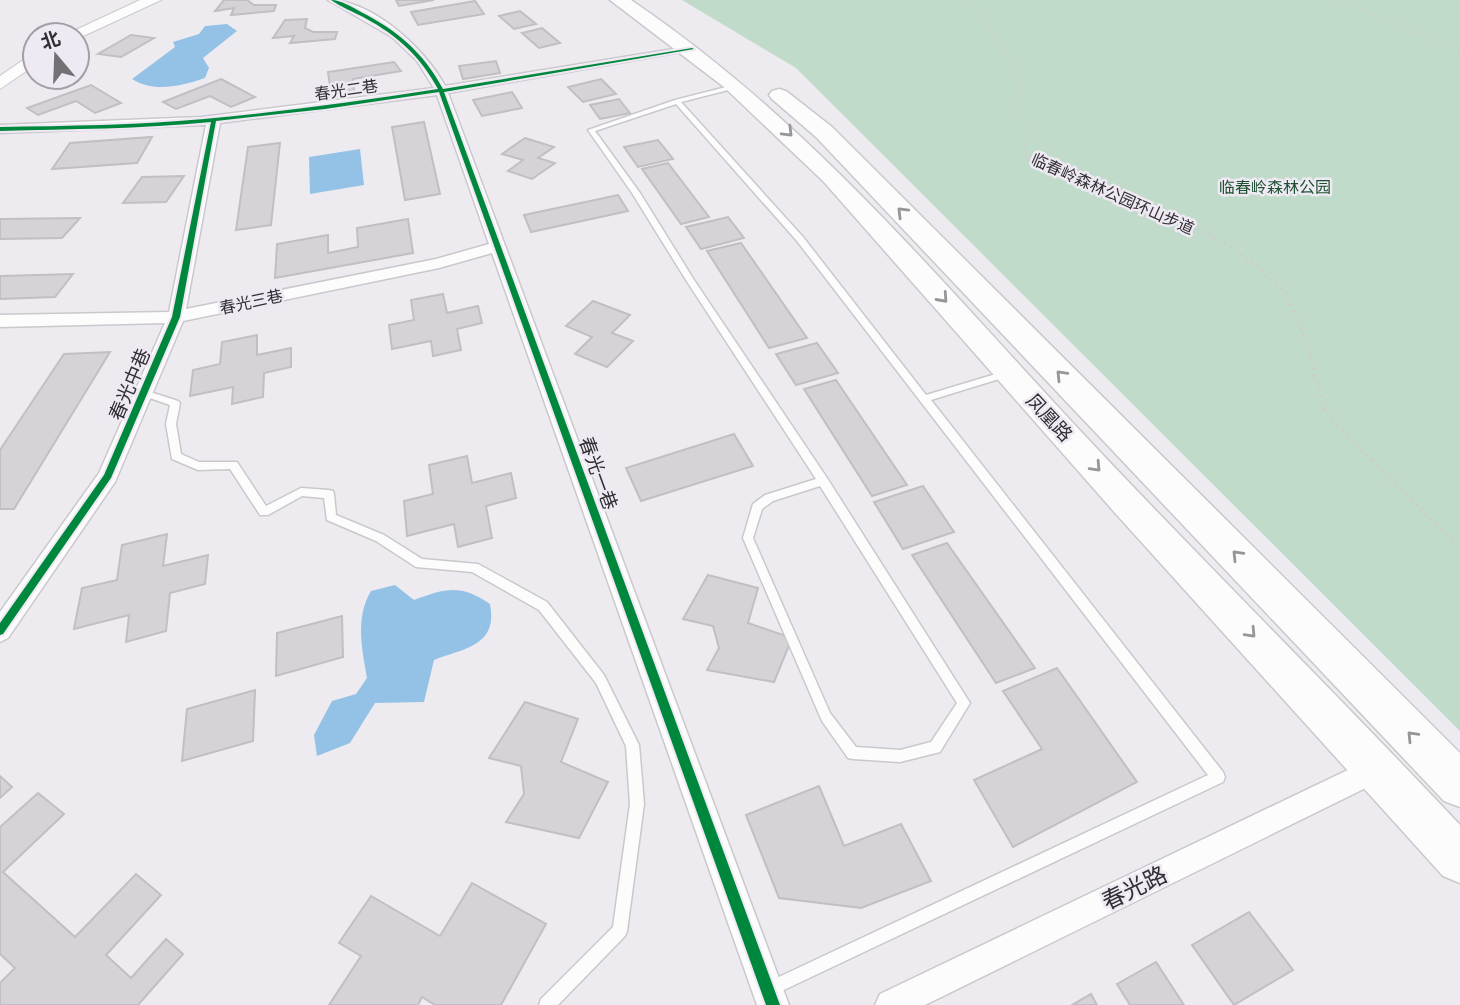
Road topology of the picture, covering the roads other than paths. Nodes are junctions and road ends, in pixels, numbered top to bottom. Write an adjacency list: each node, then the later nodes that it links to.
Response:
1 (138, 0): 6 (main road)
2 (153, 0): 7 (main road)
3 (333, 0): 14 (street, 春光一巷)
4 (619, 0): 8 (highway, 凤凰路)
5 (649, 0): 27 (highway, 凤凰路, one-way to 5)
6 (91, 21)
7 (91, 27)
8 (692, 49): 13 (highway, 凤凰路); 14 (street, 春光二巷)
9 (21, 58): 11 (main road)
10 (21, 68): 12 (main road)
11 (0, 74)
12 (0, 84)
13 (738, 86): 15 (lane); 21 (highway, 凤凰路, one-way to 21)
14 (441, 90): 16 (street, 春光二巷); 18 (street, 春光一巷)
15 (677, 101): 23 (lane); 24 (lane)
16 (214, 120): 17 (street, 春光二巷); 19 (street, 春光中巷)
17 (0, 129)
18 (498, 246): 19 (street, 春光三巷); 29 (street, 春光一巷)
19 (176, 317): 20 (street, 春光三巷); 22 (street, 春光中巷)
20 (0, 321)
21 (1010, 373): 23 (lane); 26 (highway, 凤凰路, one-way to 26)
22 (144, 393): 25 (street, 春光中巷); 30 (lane)
23 (924, 399): 29 (lane)
24 (823, 481): 24 (lane)
25 (0, 631)
26 (1377, 769): 28 (highway, 凤凰路); 31 (street, 春光路)
27 (1460, 785)
28 (1460, 859)
29 (770, 998)
30 (547, 1005)
31 (891, 1005)

